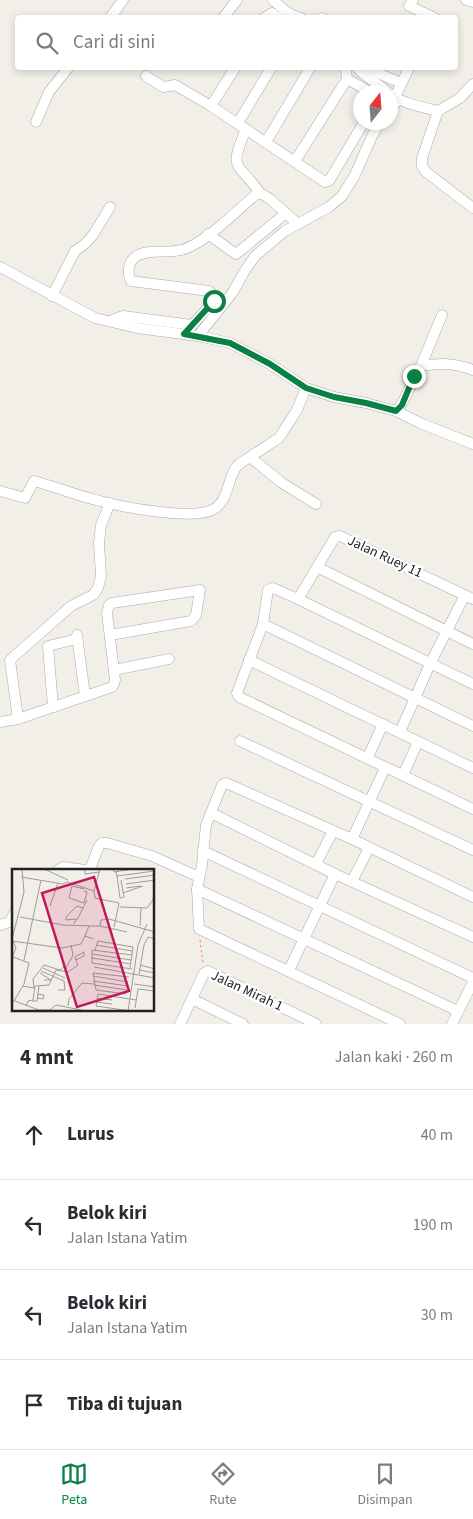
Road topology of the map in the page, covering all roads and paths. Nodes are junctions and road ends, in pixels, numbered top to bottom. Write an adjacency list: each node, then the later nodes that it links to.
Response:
1 (123, 0): 7 (street)
2 (237, 0): 8 (street)
3 (273, 0): 9 (street)
4 (413, 0): 10 (street)
5 (466, 0): 6 (street)
6 (473, 2)
7 (112, 15)
8 (225, 15)
9 (293, 15)
10 (428, 15)
11 (66, 70): 29 (street)
12 (234, 70): 27 (street)
13 (270, 70): 30 (street)
14 (309, 70): 33 (street)
15 (346, 70): 20 (street)
16 (360, 70): 24 (street)
17 (371, 70): 21 (street)
18 (408, 70): 21 (street)
19 (146, 76): 27 (street)
20 (348, 79): 23 (street); 34 (street)
21 (402, 83): 25 (street)
22 (473, 84): 28 (street)
23 (358, 85)
24 (378, 85)
25 (398, 89)
26 (398, 98): 28 (street)
27 (212, 106): 30 (street)
28 (438, 111): 37 (street)
29 (36, 122)
30 (242, 126): 33 (street); 35 (street)
31 (359, 130): 34 (street)
32 (375, 130): 39 (street)
33 (266, 142): 34 (street)
34 (295, 161)
35 (260, 194): 38 (street); 40 (street)
36 (110, 207): 42 (street)
37 (473, 208)
38 (285, 214): 39 (street); 40 (street)
39 (298, 224): 47 (street)
40 (208, 234): 45 (street)
41 (1, 272): 42 (street)
42 (52, 296): 44 (street)
43 (442, 315): 48 (street)
44 (110, 321): 45 (street); 46 (street)
45 (192, 325): 46 (street)
46 (184, 334): 47 (street)
47 (198, 336): 50 (street)
48 (421, 366): 49 (street); 51 (street)
49 (473, 370)
50 (306, 388): 51 (street); 53 (street)
51 (396, 411): 52 (street)
52 (473, 444)
53 (250, 457): 55 (street); 56 (street)
54 (0, 491): 55 (street)
55 (110, 503): 66 (street)
56 (316, 504)
57 (318, 567): 58 (street, Jalan Ruey 11); 59 (street, Jalan Ruey 11); 61 (street)
58 (469, 597): 61 (street)
59 (298, 599): 60 (street); 67 (street)
60 (263, 624): 65 (street); 71 (street)
61 (447, 631): 63 (street); 67 (street)
62 (110, 635): 62 (street); 68 (street)
63 (473, 644)
64 (169, 659): 68 (street)
65 (249, 660): 75 (street); 80 (street)
66 (8, 662): 73 (street)
67 (430, 664): 69 (street); 71 (street)
68 (114, 670): 70 (street)
69 (473, 684)
70 (85, 696): 72 (street); 72 (street)
71 (414, 698): 76 (street); 77 (street)
72 (53, 707): 73 (street)
73 (18, 719): 74 (street)
74 (0, 722)
75 (382, 724): 77 (street); 80 (street)
76 (473, 726)
77 (400, 732): 79 (street)
78 (240, 741): 84 (street)
79 (418, 742): 82 (street); 83 (street)
80 (368, 757): 81 (street)
81 (385, 768): 83 (street); 84 (street)
82 (473, 768)
83 (403, 775): 85 (street)
84 (368, 803): 88 (street); 90 (street)
85 (473, 808)
86 (212, 813): 87 (street); 91 (street); 92 (street)
87 (333, 831): 88 (street); 92 (street)
88 (352, 839): 89 (street)
89 (368, 848): 98 (street); 100 (street)
90 (473, 850)
91 (203, 851): 97 (street); 101 (street)
92 (316, 864): 96 (street)
93 (60, 869): 94 (street)
94 (78, 869)
95 (90, 869): 97 (street)
96 (335, 874): 98 (street); 101 (street)
97 (199, 877): 99 (street)
98 (352, 881): 105 (street)
99 (197, 889): 104 (street); 106 (street)
100 (473, 897)
101 (320, 905): 106 (street); 109 (street)
102 (12, 918): 103 (street)
103 (0, 924)
104 (200, 929): 107 (street); 108 (path)
105 (473, 937)
106 (305, 938): 107 (street); 112 (street)
107 (289, 970): 116 (street)
108 (204, 973): 111 (street); 115 (street, Jalan Mirah 1)
109 (473, 978)
110 (473, 982): 112 (street)
111 (192, 998): 113 (street); 114 (street)
112 (458, 1011): 117 (street)
113 (180, 1024)
114 (243, 1024)
115 (316, 1024)
116 (400, 1024)
117 (452, 1024)

